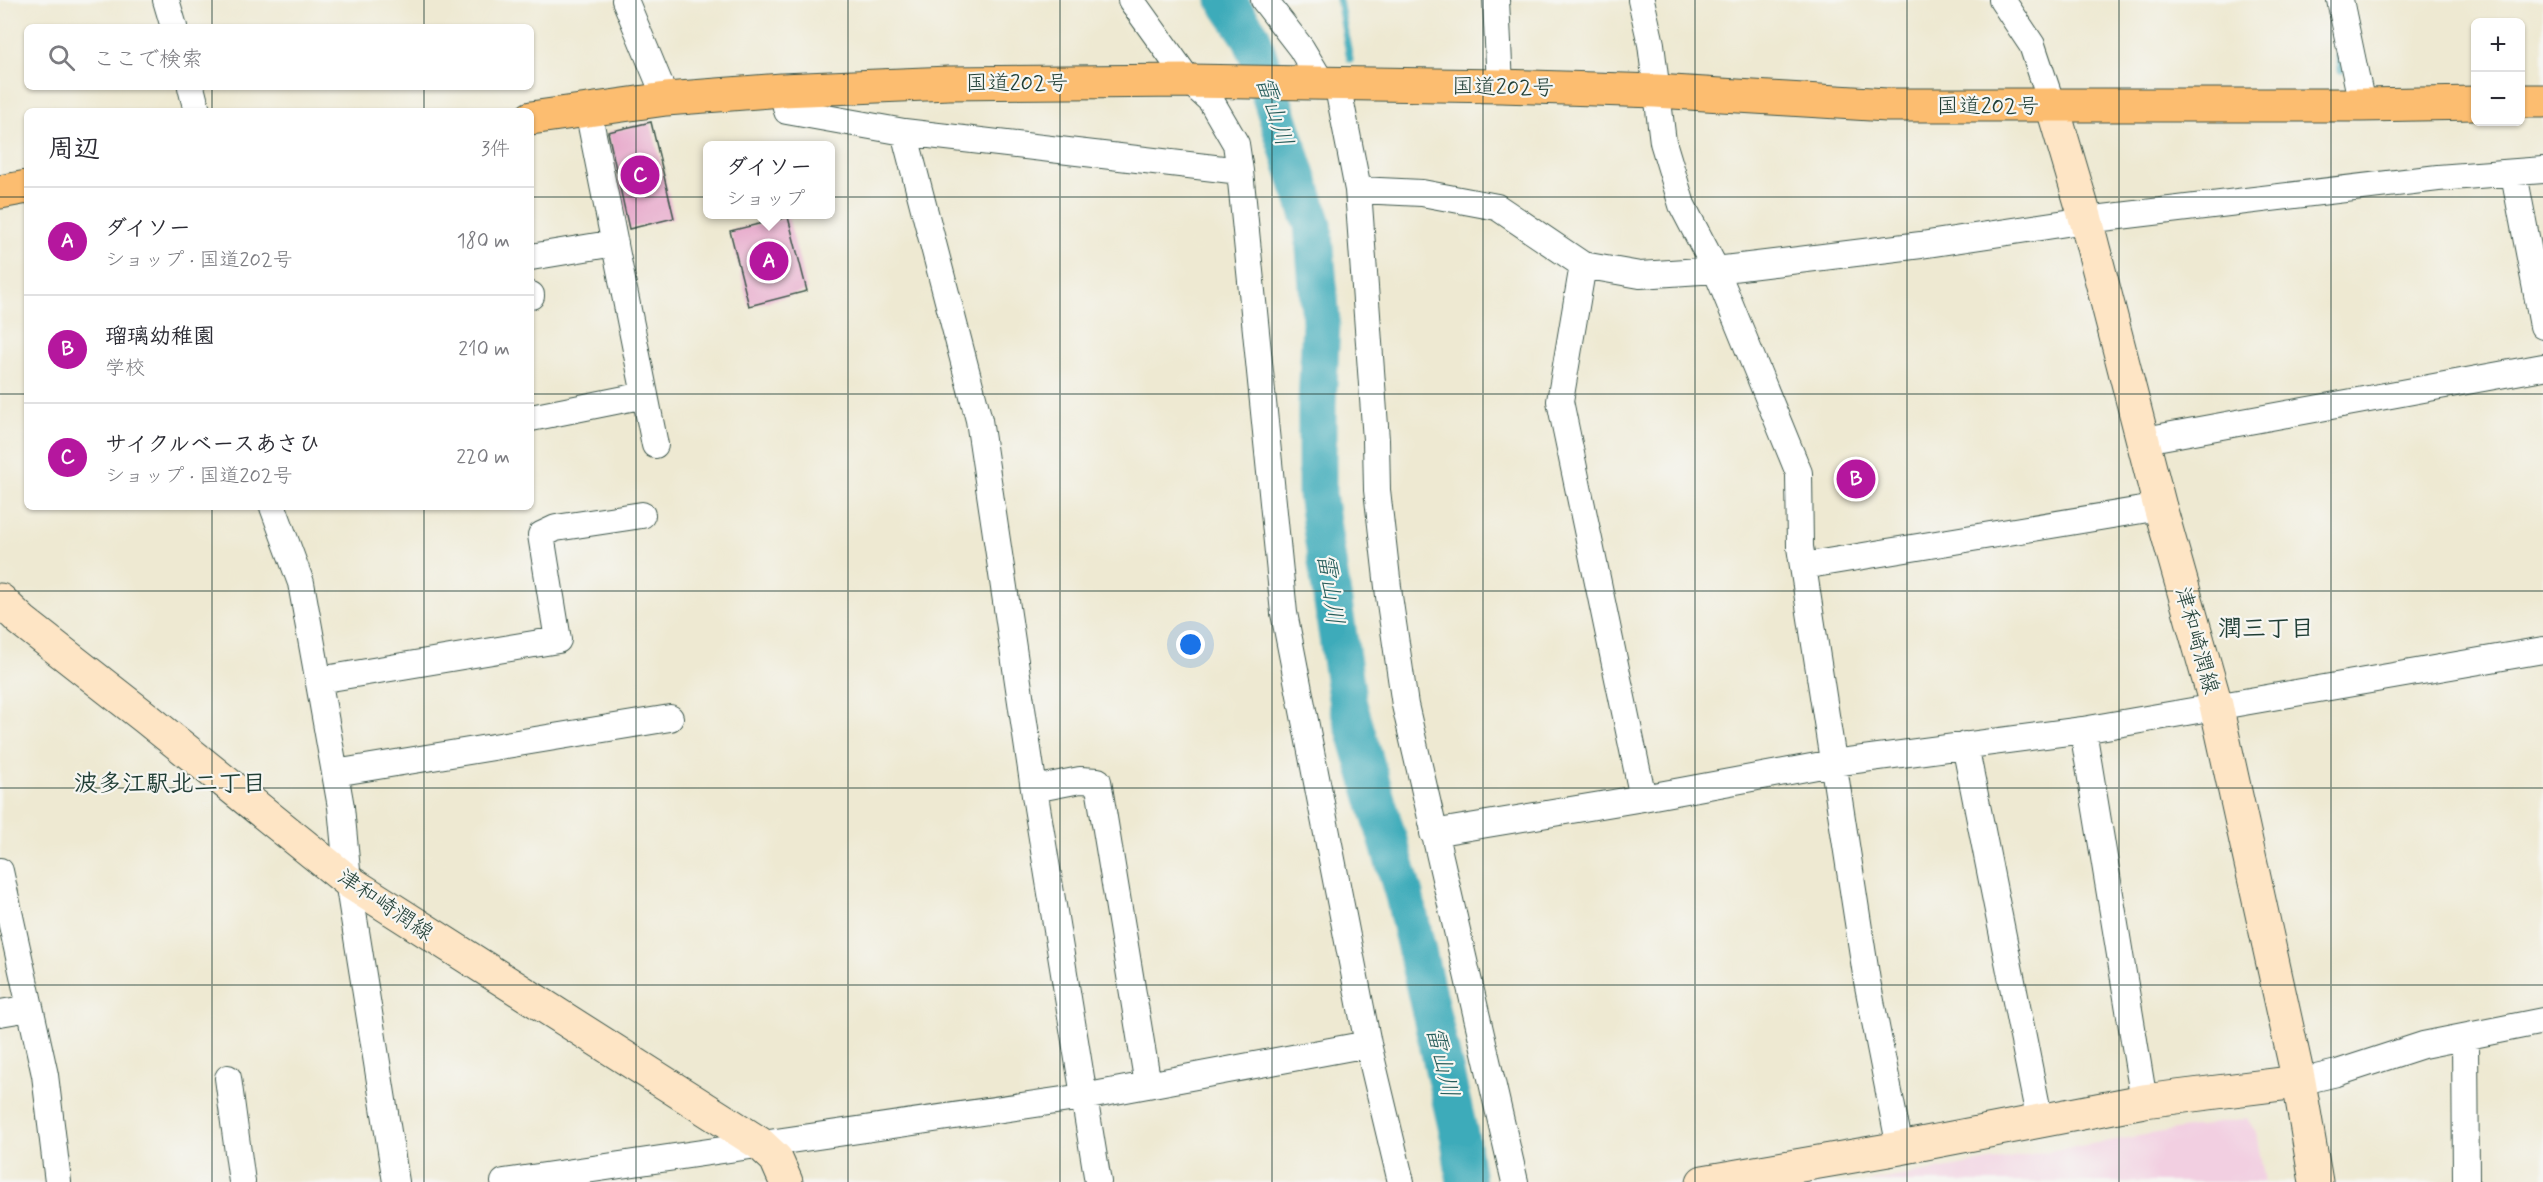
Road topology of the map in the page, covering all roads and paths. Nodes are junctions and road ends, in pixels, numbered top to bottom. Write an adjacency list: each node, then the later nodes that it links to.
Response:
1 (166, 0): 9 (street)
2 (625, 0): 16 (street)
3 (1131, 0): 10 (street)
4 (1264, 0): 11 (street)
5 (1496, 0): 12 (street)
6 (1641, 0): 15 (street)
7 (2002, 0): 20 (street)
8 (2340, 0): 21 (street)
9 (173, 24)
10 (1189, 81): 11 (highway, 国道202号); 14 (highway, 国道202号); 27 (street)
11 (1319, 83): 12 (highway, 国道202号); 30 (street)
12 (1500, 86): 15 (highway, 国道202号)
13 (192, 90): 22 (street)
14 (782, 90): 16 (highway, 国道202号); 25 (street)
15 (1656, 91): 20 (highway, 国道202号); 36 (street)
16 (666, 99): 23 (highway, 国道202号)
17 (2543, 101): 19 (highway)
18 (2471, 102): 21 (highway, 国道202号)
19 (2525, 102)
20 (2052, 105): 21 (highway, 国道202号); 32 (main road, 津和崎潤線)
21 (2362, 105)
22 (196, 108)
23 (588, 110): 24 (highway, 国道202号); 33 (street)
24 (534, 118)
25 (904, 132): 27 (street); 56 (street)
26 (2543, 170): 28 (street)
27 (1240, 171): 65 (street)
28 (2514, 174): 32 (street); 37 (street)
29 (24, 188): 31 (highway)
30 (1358, 190): 35 (street); 58 (street)
31 (0, 192)
32 (2086, 220): 36 (street); 41 (main road, 津和崎潤線)
33 (615, 243): 34 (street); 39 (street)
34 (534, 256)
35 (1583, 266): 36 (street); 57 (street)
36 (1716, 270): 46 (street)
37 (2543, 326)
38 (2543, 367): 41 (street)
39 (645, 395): 40 (street); 42 (street)
40 (534, 417)
41 (2145, 440): 43 (main road, 津和崎潤線)
42 (655, 445)
43 (2160, 507): 46 (street); 50 (main road, 津和崎潤線)
44 (274, 510): 49 (street)
45 (642, 515): 49 (street)
46 (1803, 566): 54 (street)
47 (0, 600): 60 (main road, 津和崎潤線)
48 (2543, 650): 50 (street)
49 (318, 680): 55 (street)
50 (2216, 705): 52 (street); 67 (main road, 津和崎潤線)
51 (670, 718): 55 (street)
52 (2083, 729): 53 (street); 70 (street)
53 (1965, 745): 54 (street); 71 (street)
54 (1833, 763): 57 (street); 73 (street)
55 (335, 773): 60 (street)
56 (1034, 789): 68 (street); 69 (street)
57 (1643, 798): 58 (street)
58 (1433, 833): 81 (street)
59 (1, 882): 61 (street)
60 (348, 882): 72 (main road, 津和崎潤線); 76 (street)
61 (30, 1008): 62 (street); 74 (street)
62 (0, 1013)
63 (2543, 1021): 64 (street)
64 (2465, 1036): 67 (street); 84 (street)
65 (1368, 1044): 68 (street); 80 (street)
66 (228, 1078): 75 (street)
67 (2299, 1082): 70 (main road); 83 (main road, 津和崎潤線)
68 (1148, 1085): 69 (street)
69 (1083, 1097): 72 (street); 79 (street)
70 (2144, 1101): 71 (main road)
71 (2040, 1122): 73 (main road)
72 (759, 1143): 77 (street); 78 (main road, 津和崎潤線)
73 (1900, 1148): 82 (main road)
74 (58, 1182)
75 (242, 1182)
76 (396, 1182)
77 (504, 1182)
78 (786, 1182)
79 (1098, 1182)
80 (1401, 1182)
81 (1515, 1182)
82 (1703, 1182)
83 (2316, 1182)
84 (2466, 1182)

